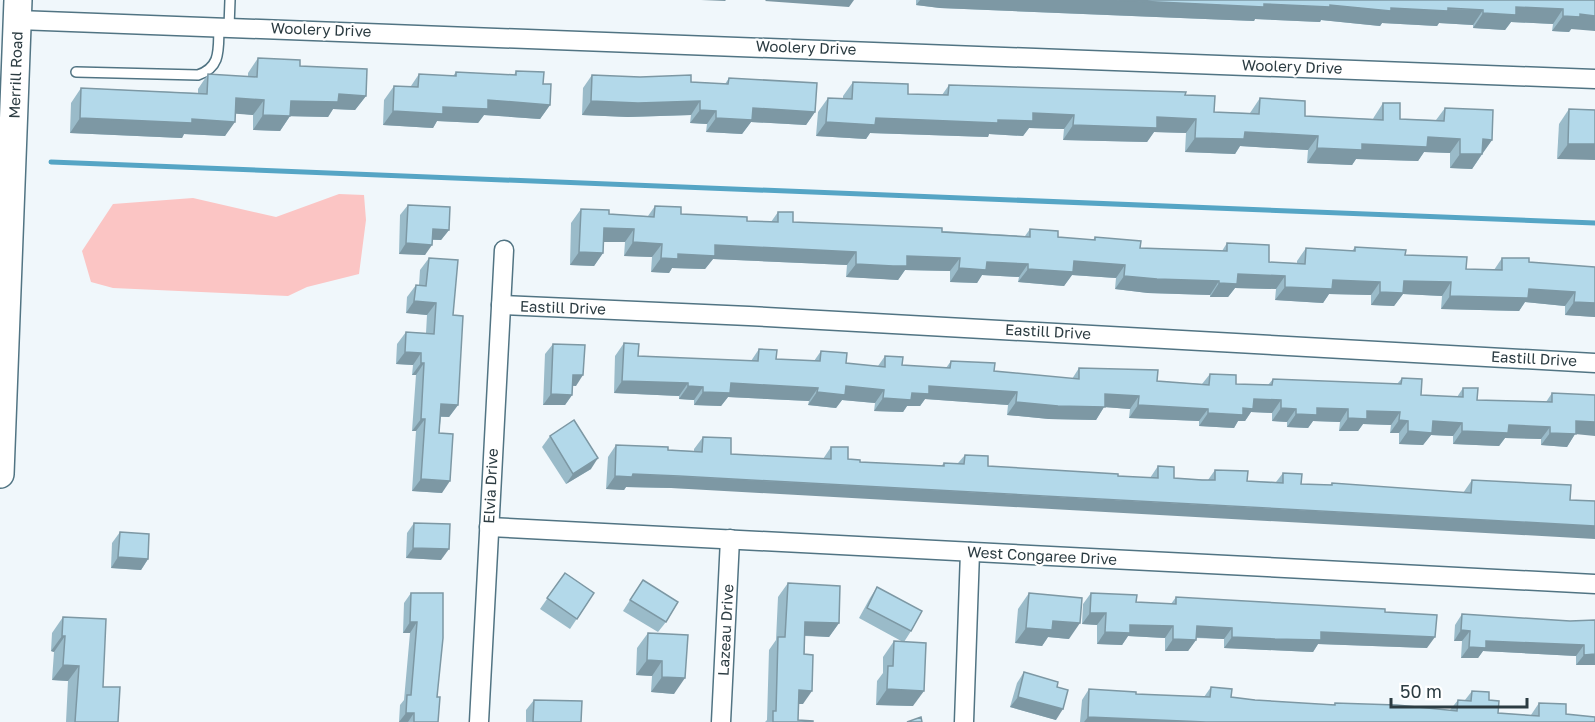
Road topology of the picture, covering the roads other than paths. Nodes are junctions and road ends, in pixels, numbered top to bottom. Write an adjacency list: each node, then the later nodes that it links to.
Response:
1 (230, 0): 3 (lane)
2 (18, 10): 3 (street, Woolery Drive); 6 (main road, Merrill Road)
3 (224, 26): 4 (lane); 5 (street, Woolery Drive)
4 (76, 72)
5 (1595, 79)
6 (5, 221): 10 (main road, Merrill Road)
7 (504, 250): 8 (street, Elvia Drive)
8 (501, 305): 9 (street, Eastill Drive); 11 (street, Elvia Drive)
9 (1595, 363)
10 (0, 474)
11 (489, 527): 12 (street, West Congaree Drive); 15 (street, Elvia Drive)
12 (730, 538): 13 (street, West Congaree Drive); 16 (street, Lazeau Drive)
13 (970, 552): 14 (street, West Congaree Drive); 17 (street)
14 (1595, 585)
15 (479, 722)
16 (721, 722)
17 (964, 722)

